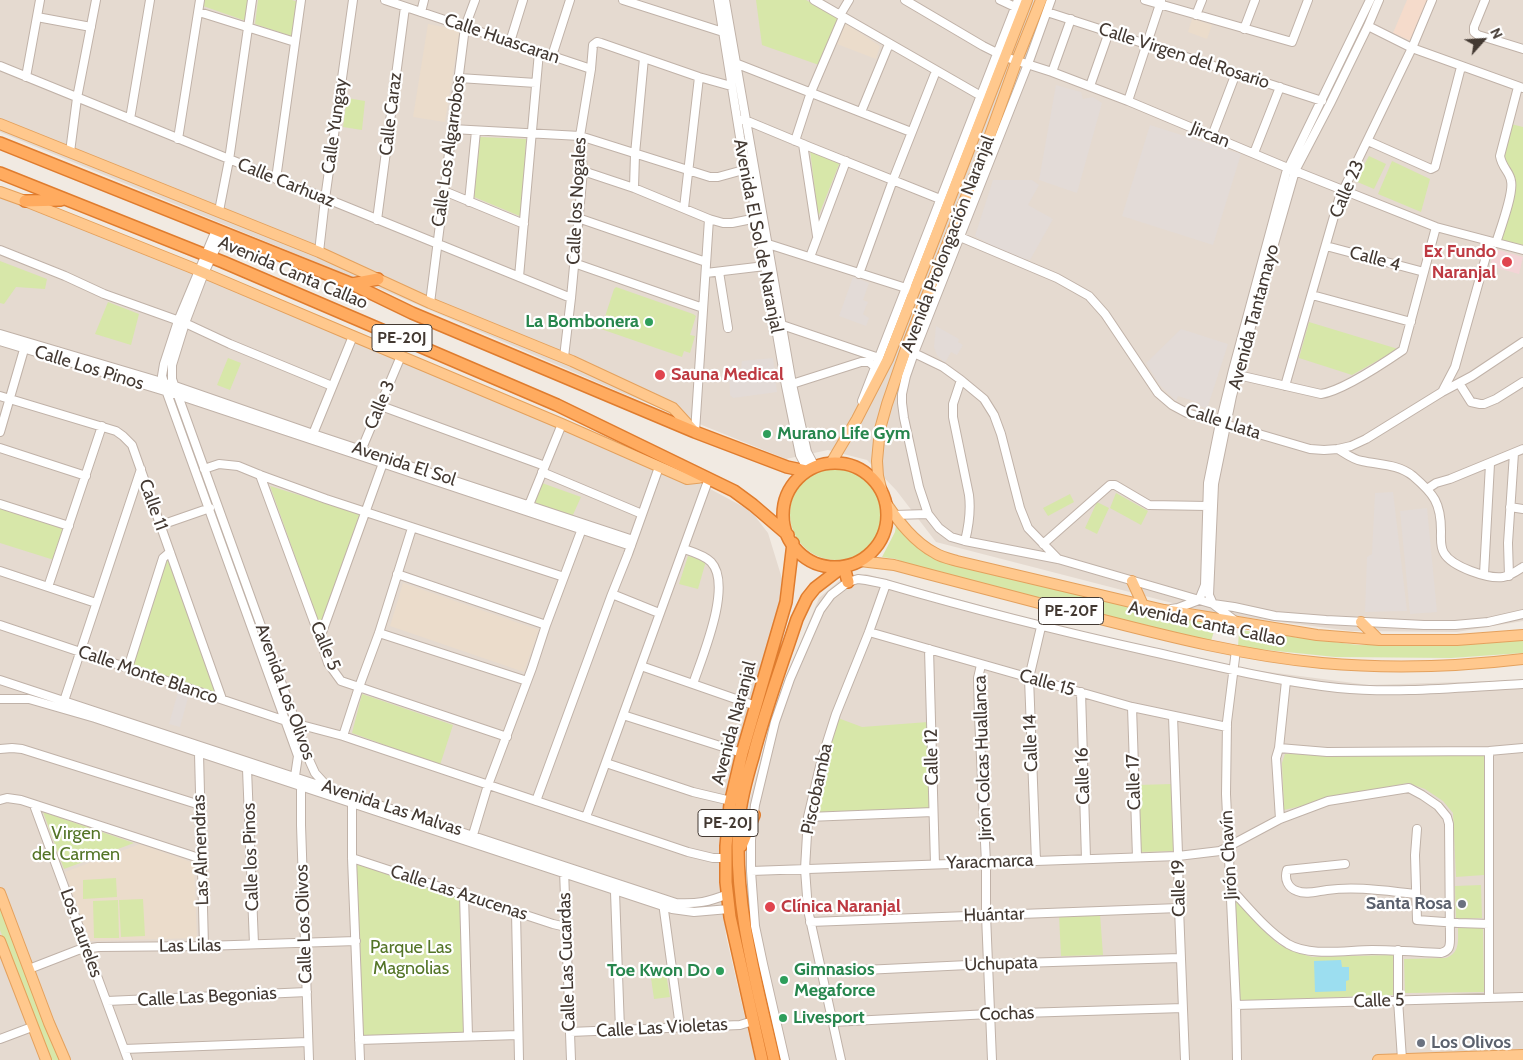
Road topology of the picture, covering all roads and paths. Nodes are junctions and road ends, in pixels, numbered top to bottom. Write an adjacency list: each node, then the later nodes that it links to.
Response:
1 (40, 0): 39 (street)
2 (96, 0): 42 (street)
3 (150, 0): 81 (street)
4 (200, 0): 34 (street)
5 (252, 0): 43 (street)
6 (301, 0): 48 (street)
7 (353, 0): 115 (street, Calle Yungay)
8 (385, 0): 33 (street, Calle Huascaran)
9 (424, 0): 35 (street)
10 (475, 0): 44 (street, Calle Los Algarrobos)
11 (523, 0): 49 (street)
12 (570, 0): 56 (street)
13 (623, 0): 46 (street)
14 (718, 0): 46 (street, Avenida El Sol de Naranjal)
15 (725, 0): 59 (street, Avenida El Sol de Naranjal)
16 (814, 0): 38 (street)
17 (849, 0): 38 (street)
18 (905, 0): 55 (street, Jircan)
19 (1000, 0): 32 (street)
20 (1027, 0): 55 (main road, Avenida Prolongación Naranjal)
21 (1041, 0): 58 (main road, Avenida Prolongación Naranjal)
22 (1051, 0): 36 (street, Avenida Prolongación Naranjal)
23 (1145, 0): 31 (street)
24 (1202, 0): 37 (street)
25 (1255, 0): 45 (street)
26 (1308, 0): 45 (street)
27 (1370, 0): 79 (street, Avenida Tantamayo)
28 (1378, 0): 41 (street, Avenida Tantamayo)
29 (1432, 0): 52 (street, Calle 23)
30 (1485, 0): 53 (street)
31 (1161, 2): 37 (street); 51 (street)
32 (1016, 3): 55 (street, Avenida Prolongación Naranjal)
33 (405, 7): 35 (street, Calle Huascaran); 125 (street, Calle Caraz)
34 (199, 12): 43 (street); 92 (street)
35 (421, 12): 44 (street, Calle Huascaran)
36 (1047, 12): 40 (street, Calle Virgen del Rosario); 60 (street, Avenida Prolongación Naranjal)
37 (1196, 15): 45 (street)
38 (841, 16): 50 (street); 75 (street)
39 (37, 17): 42 (street); 67 (street)
40 (1070, 19): 47 (street, Calle Virgen del Rosario); 65 (street)
41 (1368, 26): 52 (street); 105 (street, Avenida Tantamayo)
42 (91, 27): 77 (street)
43 (248, 27): 48 (street); 102 (street)
44 (465, 27): 49 (street, Calle Huascaran); 69 (street, Calle Los Algarrobos)
45 (1244, 29)
46 (723, 32): 71 (street, Avenida El Sol de Naranjal)
47 (1109, 32): 51 (street, Calle Virgen del Rosario); 72 (street)
48 (295, 42): 109 (street)
49 (510, 42): 54 (street, Calle Huascaran)
50 (889, 44): 64 (street); 80 (street)
51 (1148, 44): 66 (street, Calle Virgen del Rosario); 78 (street)
52 (1412, 48): 62 (street); 94 (street, Calle 23)
53 (1523, 49)
54 (539, 52): 56 (street, Calle Huascaran); 70 (street)
55 (1001, 55): 58 (street, Jircan); 76 (street, Avenida Prolongación Naranjal); 91 (main road, Avenida Prolongación Naranjal)
56 (552, 56): 63 (street, Calle Huascaran)
57 (644, 58): 63 (street, Calle los Nogales); 68 (street); 101 (street)
58 (1017, 60): 60 (street, Jircan); 98 (main road, Avenida Prolongación Naranjal)
59 (735, 63): 75 (street); 82 (street, Avenida El Sol de Naranjal)
60 (1028, 64): 65 (street, Jircan); 95 (street, Avenida Prolongación Naranjal)
61 (0, 66): 67 (street, Calle Carhuaz)
62 (1461, 67): 74 (street); 94 (street)
63 (591, 69): 89 (street, Calle los Nogales)
64 (936, 71): 76 (street); 87 (street)
65 (1052, 72): 72 (street, Jircan)
66 (1236, 73): 73 (street, Calle Virgen del Rosario); 90 (street)
67 (26, 77): 77 (street, Calle Carhuaz)
68 (699, 77): 71 (street); 107 (street)
69 (459, 78): 70 (street); 85 (street, Calle Los Algarrobos)
70 (536, 83): 88 (street)
71 (731, 86): 82 (street, Avenida El Sol de Naranjal)
72 (1090, 86): 78 (street, Jircan)
73 (1280, 87): 79 (street, Calle Virgen del Rosario); 100 (street)
74 (1521, 88): 131 (street)
75 (811, 92): 80 (street); 93 (street)
76 (981, 96): 84 (street, Avenida Prolongación Naranjal)
77 (77, 98): 81 (street, Calle Carhuaz); 99 (street)
78 (1128, 101): 90 (street, Jircan)
79 (1322, 101): 105 (street, Avenida Tantamayo)
80 (861, 112): 87 (street)
81 (130, 120): 92 (street, Calle Carhuaz)
82 (741, 120): 93 (street); 104 (street, Avenida El Sol de Naranjal); 133 (street, Avenida El Sol de Naranjal)
83 (0, 124): 99 (main road, Avenida Canta Callao)
84 (970, 124): 91 (main road); 116 (street, Avenida Prolongación Naranjal)
85 (452, 129): 86 (street); 113 (street, Calle Los Algarrobos)
86 (476, 131): 88 (street); 119 (street)
87 (911, 132): 110 (street)
88 (532, 134): 89 (street); 126 (street)
89 (580, 136): 101 (street); 106 (street, Calle los Nogales)
90 (1212, 136): 100 (street, Jircan)
91 (973, 138): 151 (main road, Avenida Prolongación Naranjal)
92 (178, 139): 102 (street, Calle Carhuaz)
93 (795, 141): 97 (street)
94 (1368, 141): 112 (street, Calle 23)
95 (997, 142): 98 (main road); 129 (street, Avenida Prolongación Naranjal)
96 (0, 143): 128 (highway, Avenida Canta Callao / PE-20J)
97 (803, 144): 103 (street); 130 (street)
98 (985, 149): 209 (main road, Avenida Prolongación Naranjal)
99 (70, 152): 121 (main road, Avenida Canta Callao)
100 (1254, 153): 105 (street, Jircan)
101 (635, 154): 107 (street); 111 (street)
102 (229, 160): 109 (street, Calle Carhuaz); 121 (street)
103 (846, 161): 110 (street); 130 (street)
104 (746, 169): 107 (street); 123 (street, Avenida El Sol de Naranjal)
105 (1292, 169): 112 (street, Jircan); 170 (street, Avenida Tantamayo); 186 (street, Avenida Tantamayo)
106 (583, 171): 111 (street); 122 (street, Calle los Nogales)
107 (688, 171): 120 (street)
108 (0, 173): 117 (highway, Avenida Canta Callao / PE-20J)
109 (276, 179): 115 (street, Calle Carhuaz)
110 (893, 180): 116 (street); 147 (street)
111 (634, 188): 120 (street)
112 (1342, 189): 127 (street, Jircan); 134 (street, Calle 23)
113 (444, 191): 119 (street); 132 (street, Calle Los Algarrobos)
114 (0, 192): 118 (main road, Avenida Canta Callao)
115 (325, 199): 125 (street, Calle Carhuaz); 137 (street, Calle Yungay)
116 (940, 199): 151 (street, Avenida Prolongación Naranjal)
117 (64, 200): 118 (highway); 138 (highway, Avenida Canta Callao / PE-20J)
118 (26, 201): 143 (main road, Avenida Canta Callao)
119 (468, 202): 126 (street)
120 (684, 208): 124 (street)
121 (219, 211): 137 (main road, Avenida Canta Callao)
122 (578, 218): 140 (street); 141 (street, Calle los Nogales)
123 (757, 218): 124 (street); 142 (street, Avenida El Sol de Naranjal)
124 (709, 219): 140 (street)
125 (377, 220): 132 (street, Calle Carhuaz)
126 (524, 224): 148 (street)
127 (1436, 226): 131 (street, Jircan); 145 (street)
128 (219, 231): 138 (street, Avenida Los Olivos); 150 (highway, Avenida Canta Callao / PE-20J)
129 (960, 237): 165 (street, Avenida Prolongación Naranjal); 186 (street, Calle Llata)
130 (818, 238): 139 (street)
131 (1493, 242): 136 (street, Jircan); 179 (street)
132 (437, 244): 148 (street, Calle Carhuaz); 154 (street, Calle Los Algarrobos)
133 (768, 244): 139 (street); 158 (street, Avenida El Sol de Naranjal)
134 (1326, 246): 145 (street, Calle 4); 152 (street, Calle 23)
135 (0, 250): 156 (street)
136 (1523, 250)
137 (319, 252): 149 (main road, Avenida Canta Callao)
138 (209, 256): 143 (street, Avenida Los Olivos); 207 (highway, Avenida Canta Callao / PE-20J)
139 (810, 257): 147 (street)
140 (706, 262): 146 (street)
141 (574, 263): 153 (street, Calle los Nogales); 155 (street)
142 (766, 266): 144 (street); 204 (street, Avenida El Sol de Naranjal)
143 (201, 272): 156 (street, Avenida Los Olivos); 161 (main road, Avenida Canta Callao)
144 (720, 272): 146 (street); 159 (street)
145 (1424, 272): 157 (street)
146 (706, 273): 155 (street)
147 (859, 274): 151 (street)
148 (519, 277): 153 (street, Calle Carhuaz)
149 (378, 279): 150 (highway); 154 (main road, Avenida Canta Callao)
150 (352, 284): 190 (highway, Avenida Canta Callao / PE-20J)
151 (910, 290): 168 (street, Avenida Prolongación Naranjal); 185 (main road, Avenida Prolongación Naranjal)
152 (1312, 296): 157 (street); 178 (street, Calle 23)
153 (572, 298): 167 (street, Calle los Nogales)
154 (430, 303): 167 (main road, Avenida Canta Callao)
155 (703, 308): 190 (street)
156 (182, 322): 174 (street, Avenida Los Olivos); 176 (street, Avenida Los Olivos); 177 (street)
157 (1411, 322): 178 (street)
158 (782, 325): 168 (street); 175 (street, Avenida El Sol de Naranjal)
159 (728, 328)
160 (0, 334): 164 (street, Calle Los Pinos)
161 (353, 336): 166 (main road, Avenida Canta Callao); 177 (street)
162 (0, 341): 164 (street, Calle Los Pinos)
163 (1523, 342): 173 (street, Calle Llata)
164 (25, 345): 174 (street, Calle Los Pinos); 180 (street, Calle Los Pinos); 183 (street)
165 (914, 353): 171 (street, Avenida Canta Callao); 218 (street, Avenida Canta Callao)
166 (401, 356): 184 (street, Calle 3); 187 (main road, Avenida Canta Callao)
167 (564, 357): 190 (main road, Avenida Canta Callao)
168 (880, 358): 169 (street, Avenida Prolongación Naranjal)
169 (875, 367): 175 (street); 185 (street, Avenida Prolongación Naranjal)
170 (1238, 375): 178 (street); 186 (street, Avenida Tantamayo)
171 (961, 380): 225 (street); 227 (street, Avenida Canta Callao)
172 (1523, 382): 173 (street)
173 (1459, 383): 179 (street, Calle Llata)
174 (165, 384): 176 (street, Calle Los Pinos); 180 (street, Avenida Los Olivos)
175 (792, 384): 204 (street, Avenida El Sol de Naranjal)
176 (175, 386): 181 (street, Avenida Los Olivos); 191 (street, Avenida El Sol)
177 (332, 386): 191 (street)
178 (1285, 386)
179 (1442, 392): 193 (street, Calle Llata)
180 (167, 393): 181 (street, Calle Los Pinos); 214 (street, Avenida Los Olivos)
181 (178, 395): 195 (street, Avenida El Sol); 202 (street, Avenida Los Olivos)
182 (0, 396): 183 (street, Calle 11)
183 (11, 398): 188 (street, Calle 11); 189 (street)
184 (381, 406): 195 (street, Calle 3); 203 (street)
185 (857, 419): 198 (main road, Avenida Prolongación Naranjal)
186 (1223, 423): 193 (street, Calle Llata); 212 (street, Avenida Tantamayo); 246 (street, Avenida Tantamayo)
187 (562, 424): 200 (main road, Avenida Canta Callao); 203 (street)
188 (102, 426): 201 (street, Calle 11); 205 (street)
189 (0, 432)
190 (695, 432): 204 (highway, Avenida Canta Callao / PE-20J)
191 (313, 434): 195 (street, Avenida El Sol)
192 (0, 448): 205 (street)
193 (1338, 449): 208 (street)
194 (1523, 449): 196 (street)
195 (361, 452): 197 (street, Avenida El Sol); 211 (street, Avenida El Sol)
196 (1514, 454): 199 (street); 213 (street)
197 (383, 463): 216 (street); 222 (street, Avenida El Sol)
198 (831, 463): 204 (highway, PE-20F); 209 (highway, PE-20F)
199 (1490, 464): 208 (street); 236 (street)
200 (659, 468): 207 (main road, Avenida Canta Callao); 217 (street)
201 (141, 469): 221 (street, Calle 11); 245 (street)
202 (204, 469): 206 (street); 285 (street, Avenida Los Olivos)
203 (543, 469): 211 (street); 217 (street)
204 (810, 469): 224 (highway)
205 (86, 476): 220 (street)
206 (260, 476): 216 (street); 259 (street, Calle 5)
207 (707, 477): 224 (highway, Avenida Canta Callao / PE-20J); 228 (street)
208 (1427, 489): 236 (street)
209 (884, 498): 219 (main road, Avenida Canta Callao / PE-20F); 231 (highway, PE-20F)
210 (0, 504): 220 (street)
211 (529, 505): 222 (street, Avenida El Sol)
212 (1208, 506): 227 (street); 244 (street, Avenida Tantamayo)
213 (1510, 507): 215 (street); 237 (street)
214 (210, 508): 221 (street); 284 (street, Avenida Los Olivos)
215 (1523, 509)
216 (366, 511): 223 (street); 259 (street)
217 (642, 514): 226 (street)
218 (928, 514): 219 (street); 225 (street, Avenida Canta Callao)
219 (894, 515): 247 (main road, Avenida Canta Callao / PE-20F)
220 (69, 526): 242 (street)
221 (161, 526): 229 (street, Calle 11)
222 (583, 526): 226 (street, Avenida El Sol); 238 (street)
223 (412, 528): 235 (street); 238 (street)
224 (790, 539): 232 (highway); 280 (highway, Avenida Naranjal / PE-20J)
225 (965, 541): 230 (street, Avenida Canta Callao)
226 (632, 543): 243 (street)
227 (1043, 544): 230 (street, Avenida Canta Callao)
228 (684, 548): 249 (street); 273 (street)
229 (170, 552): 267 (street); 278 (street, Calle 11)
230 (1058, 559): 239 (street, Avenida Canta Callao)
231 (860, 561): 232 (highway, PE-20F); 262 (main road, Avenida Canta Callao / PE-20F)
232 (843, 567): 240 (highway); 317 (highway, Avenida Naranjal / PE-20J)
233 (1523, 567): 237 (street)
234 (0, 571): 242 (street)
235 (397, 574): 253 (street); 257 (street)
236 (1484, 574): 237 (street)
237 (1509, 576)
238 (564, 577): 253 (street)
239 (1132, 581): 244 (street, Avenida Canta Callao); 247 (main road)
240 (848, 582): 241 (street); 310 (street)
241 (886, 584): 255 (street); 256 (street, Piscobamba)
242 (48, 587): 245 (street)
243 (612, 594): 249 (street); 305 (street)
244 (1199, 600): 246 (street, Avenida Canta Callao); 248 (street)
245 (96, 603): 263 (street)
246 (1212, 604): 251 (street, Avenida Canta Callao); 254 (street)
247 (1143, 605): 248 (main road, Avenida Canta Callao / PE-20F)
248 (1164, 610): 254 (main road, Avenida Canta Callao / PE-20F)
249 (659, 612): 266 (street)
250 (1523, 614): 251 (street, Avenida Canta Callao)
251 (1361, 622): 260 (main road)
252 (0, 625): 263 (street, Calle Monte Blanco)
253 (546, 625): 271 (street)
254 (1255, 626): 260 (main road, Avenida Canta Callao / PE-20F)
255 (1041, 627): 268 (street); 269 (street, Calle 14)
256 (869, 632): 261 (street, Calle 15); 311 (street, Piscobamba)
257 (379, 633): 271 (street); 275 (street)
258 (1523, 634): 260 (main road, Avenida Canta Callao / PE-20F)
259 (320, 638): 275 (street, Calle 5)
260 (1379, 640)
261 (929, 649): 265 (street, Calle 15); 309 (street, Calle 12)
262 (1236, 650): 264 (main road, Avenida Canta Callao / PE-20F); 268 (street, Jirón Chavín)
263 (80, 652): 267 (street, Calle Monte Blanco); 279 (street)
264 (1523, 658)
265 (981, 665): 269 (street, Calle 15); 325 (street, Jirón Colcas Huallanca)
266 (641, 666): 273 (street); 282 (street)
267 (128, 668): 278 (street, Calle Monte Blanco)
268 (1233, 671): 272 (street); 286 (street, Jirón Chavín)
269 (1029, 678): 276 (street, Calle 15); 324 (street, Calle 14)
270 (0, 680): 279 (street, Avenida Las Malvas)
271 (528, 681): 288 (street)
272 (1286, 681): 274 (street); 289 (street)
273 (693, 684): 280 (street)
274 (1523, 684)
275 (359, 687): 287 (street); 288 (street, Calle 5)
276 (1081, 692): 281 (street, Calle 15); 323 (street, Calle 16)
277 (0, 699): 279 (street, Avenida Las Malvas)
278 (222, 699): 284 (street, Calle Monte Blanco)
279 (63, 704): 294 (street, Avenida Las Malvas); 298 (street, Avenida Las Malvas)
280 (756, 706): 293 (highway, Avenida Naranjal / PE-20J)
281 (1132, 707): 283 (street, Calle 15); 319 (street, Calle 17)
282 (623, 715): 293 (street); 295 (street)
283 (1173, 716): 286 (street, Calle 15); 318 (street, Calle 19)
284 (286, 721): 285 (street, Calle Monte Blanco); 298 (street, Avenida Los Olivos)
285 (296, 723): 287 (street, Calle Monte Blanco); 297 (street, Avenida Los Olivos)
286 (1227, 727): 316 (street, Jirón Chavín)
287 (343, 736): 300 (street, Calle Monte Blanco)
288 (506, 736): 300 (street)
289 (1279, 748): 292 (street); 313 (street)
290 (1523, 748): 292 (street)
291 (0, 749): 308 (street)
292 (1489, 751): 344 (street)
293 (742, 753): 306 (highway, Avenida Naranjal / PE-20J)
294 (199, 754): 296 (street, Avenida Las Malvas); 308 (street, Las Almendras)
295 (606, 763): 306 (street); 312 (street)
296 (248, 769): 302 (street, Avenida Las Malvas); 348 (street, Calle los Pinos)
297 (313, 769): 299 (street, Avenida Los Olivos); 301 (street)
298 (295, 776): 299 (street, Avenida Las Malvas); 302 (street, Avenida Los Olivos)
299 (310, 781): 301 (street, Avenida Las Malvas); 302 (street, Avenida Los Olivos)
300 (488, 785): 305 (street, Calle Monte Blanco); 315 (street)
301 (329, 787): 303 (street, Avenida Las Malvas)
302 (301, 788): 303 (street, Avenida Las Malvas); 349 (street, Calle Los Olivos)
303 (352, 799): 315 (street, Avenida Las Malvas); 320 (street)
304 (0, 800): 307 (street)
305 (536, 801): 312 (street, Calle Monte Blanco)
306 (731, 801): 321 (highway, Avenida Naranjal / PE-20J)
307 (34, 805): 322 (street); 351 (street, Los Laureles)
308 (200, 805): 322 (street, Las Almendras)
309 (934, 812): 311 (street); 326 (street, Calle 12)
310 (754, 815): 317 (highway); 330 (street)
311 (808, 816): 329 (street, Piscobamba)
312 (586, 817): 321 (street, Calle Monte Blanco)
313 (1280, 819): 316 (street, Yaracmarca); 343 (street, Yaracmarca)
314 (1417, 829): 335 (street)
315 (472, 839): 328 (street, Avenida Las Malvas)
316 (1228, 848): 318 (street, Yaracmarca); 331 (street, Jirón Chavín)
317 (739, 852): 387 (highway, Avenida Naranjal / PE-20J)
318 (1178, 856): 319 (street, Yaracmarca); 338 (street, Calle 19)
319 (1137, 857): 323 (street, Yaracmarca)
320 (352, 858): 336 (street, Calle Las Azucenas); 347 (street)
321 (726, 858): 334 (highway, Avenida Naranjal / PE-20J)
322 (202, 859): 350 (street, Las Almendras)
323 (1086, 859): 324 (street, Yaracmarca)
324 (1036, 861): 325 (street, Yaracmarca)
325 (986, 863): 326 (street, Yaracmarca); 341 (street, Jirón Colcas Huallanca)
326 (935, 864): 329 (street, Yaracmarca)
327 (1345, 864): 335 (street)
328 (564, 869): 332 (street, Avenida Las Malvas); 337 (street, Avenida Las Malvas); 345 (street, Calle Las Cucardas)
329 (805, 869): 330 (street, Yaracmarca); 342 (street, Piscobamba)
330 (751, 871): 388 (street)
331 (1230, 888): 352 (street); 362 (street, Jirón Chavín)
332 (615, 892): 337 (street, Avenida Las Malvas); 369 (street)
333 (0, 893): 355 (main road)
334 (728, 894): 337 (street, Avenida Las Malvas); 339 (highway, Avenida Naranjal / PE-20J)
335 (1416, 894): 343 (street)
336 (464, 895): 340 (street, Calle Las Azucenas); 372 (street)
337 (663, 903): 339 (street, Avenida Las Malvas); 368 (street)
338 (1178, 908): 341 (street, Huántar); 353 (street, Calle 19)
339 (729, 909): 365 (highway, Avenida Naranjal / PE-20J)
340 (516, 912): 345 (street, Calle Las Azucenas); 371 (street)
341 (986, 915): 342 (street, Huántar); 354 (street, Jirón Colcas Huallanca)
342 (810, 922): 356 (street, Piscobamba)
343 (1450, 922): 344 (street); 352 (street, Yaracmarca)
344 (1489, 924): 359 (street)
345 (566, 927): 370 (street, Calle Las Cucardas)
346 (0, 941): 367 (main road)
347 (356, 941): 349 (street, Las Lilas); 374 (street)
348 (254, 944): 349 (street, Las Lilas); 350 (street, Las Lilas)
349 (304, 944): 357 (street, Calle Los Olivos)
350 (204, 946): 351 (street, Las Lilas)
351 (86, 948): 355 (street, Las Lilas); 361 (street, Los Laureles)
352 (1398, 950): 360 (street)
353 (1180, 958): 354 (street, Uchupata); 363 (street, Calle 19)
354 (989, 964): 356 (street, Uchupata); 364 (street, Jirón Colcas Huallanca)
355 (29, 969): 380 (main road)
356 (822, 972): 366 (street, Piscobamba)
357 (307, 992): 361 (street, Calle Las Begonias); 375 (street, Calle Los Olivos)
358 (1523, 997): 359 (street, Calle 5)
359 (1489, 998): 360 (street, Calle 5)
360 (1398, 1000): 362 (street, Calle 5); 378 (street)
361 (107, 1001): 376 (street, Los Laureles)
362 (1236, 1005): 392 (street, Jirón Chavín)
363 (1183, 1008): 364 (street, Cochas); 391 (street, Calle 19)
364 (990, 1014): 366 (street, Cochas); 390 (street, Jirón Colcas Huallanca)
365 (754, 1021): 368 (street, Calle Las Violetas); 386 (highway, Avenida Naranjal / PE-20J)
366 (832, 1022): 389 (street, Piscobamba)
367 (32, 1027): 373 (street); 379 (main road)
368 (680, 1027): 369 (street, Calle Las Violetas)
369 (620, 1029): 370 (street, Calle Las Violetas)
370 (570, 1032): 385 (street, Calle Las Cucardas)
371 (518, 1035): 372 (street); 384 (street)
372 (468, 1036): 374 (street)
373 (0, 1039)
374 (359, 1040): 383 (street)
375 (308, 1042): 376 (street); 382 (street, Calle Los Olivos)
376 (124, 1049): 381 (street, Los Laureles)
377 (1523, 1055): 378 (main road)
378 (1402, 1059): 393 (main road)
379 (46, 1060)
380 (65, 1060)
381 (128, 1060)
382 (309, 1060)
383 (360, 1060)
384 (519, 1060)
385 (571, 1060)
386 (762, 1060)
387 (774, 1060)
388 (785, 1060)
389 (841, 1060)
390 (992, 1060)
391 (1185, 1060)
392 (1236, 1060)
393 (1378, 1060)

